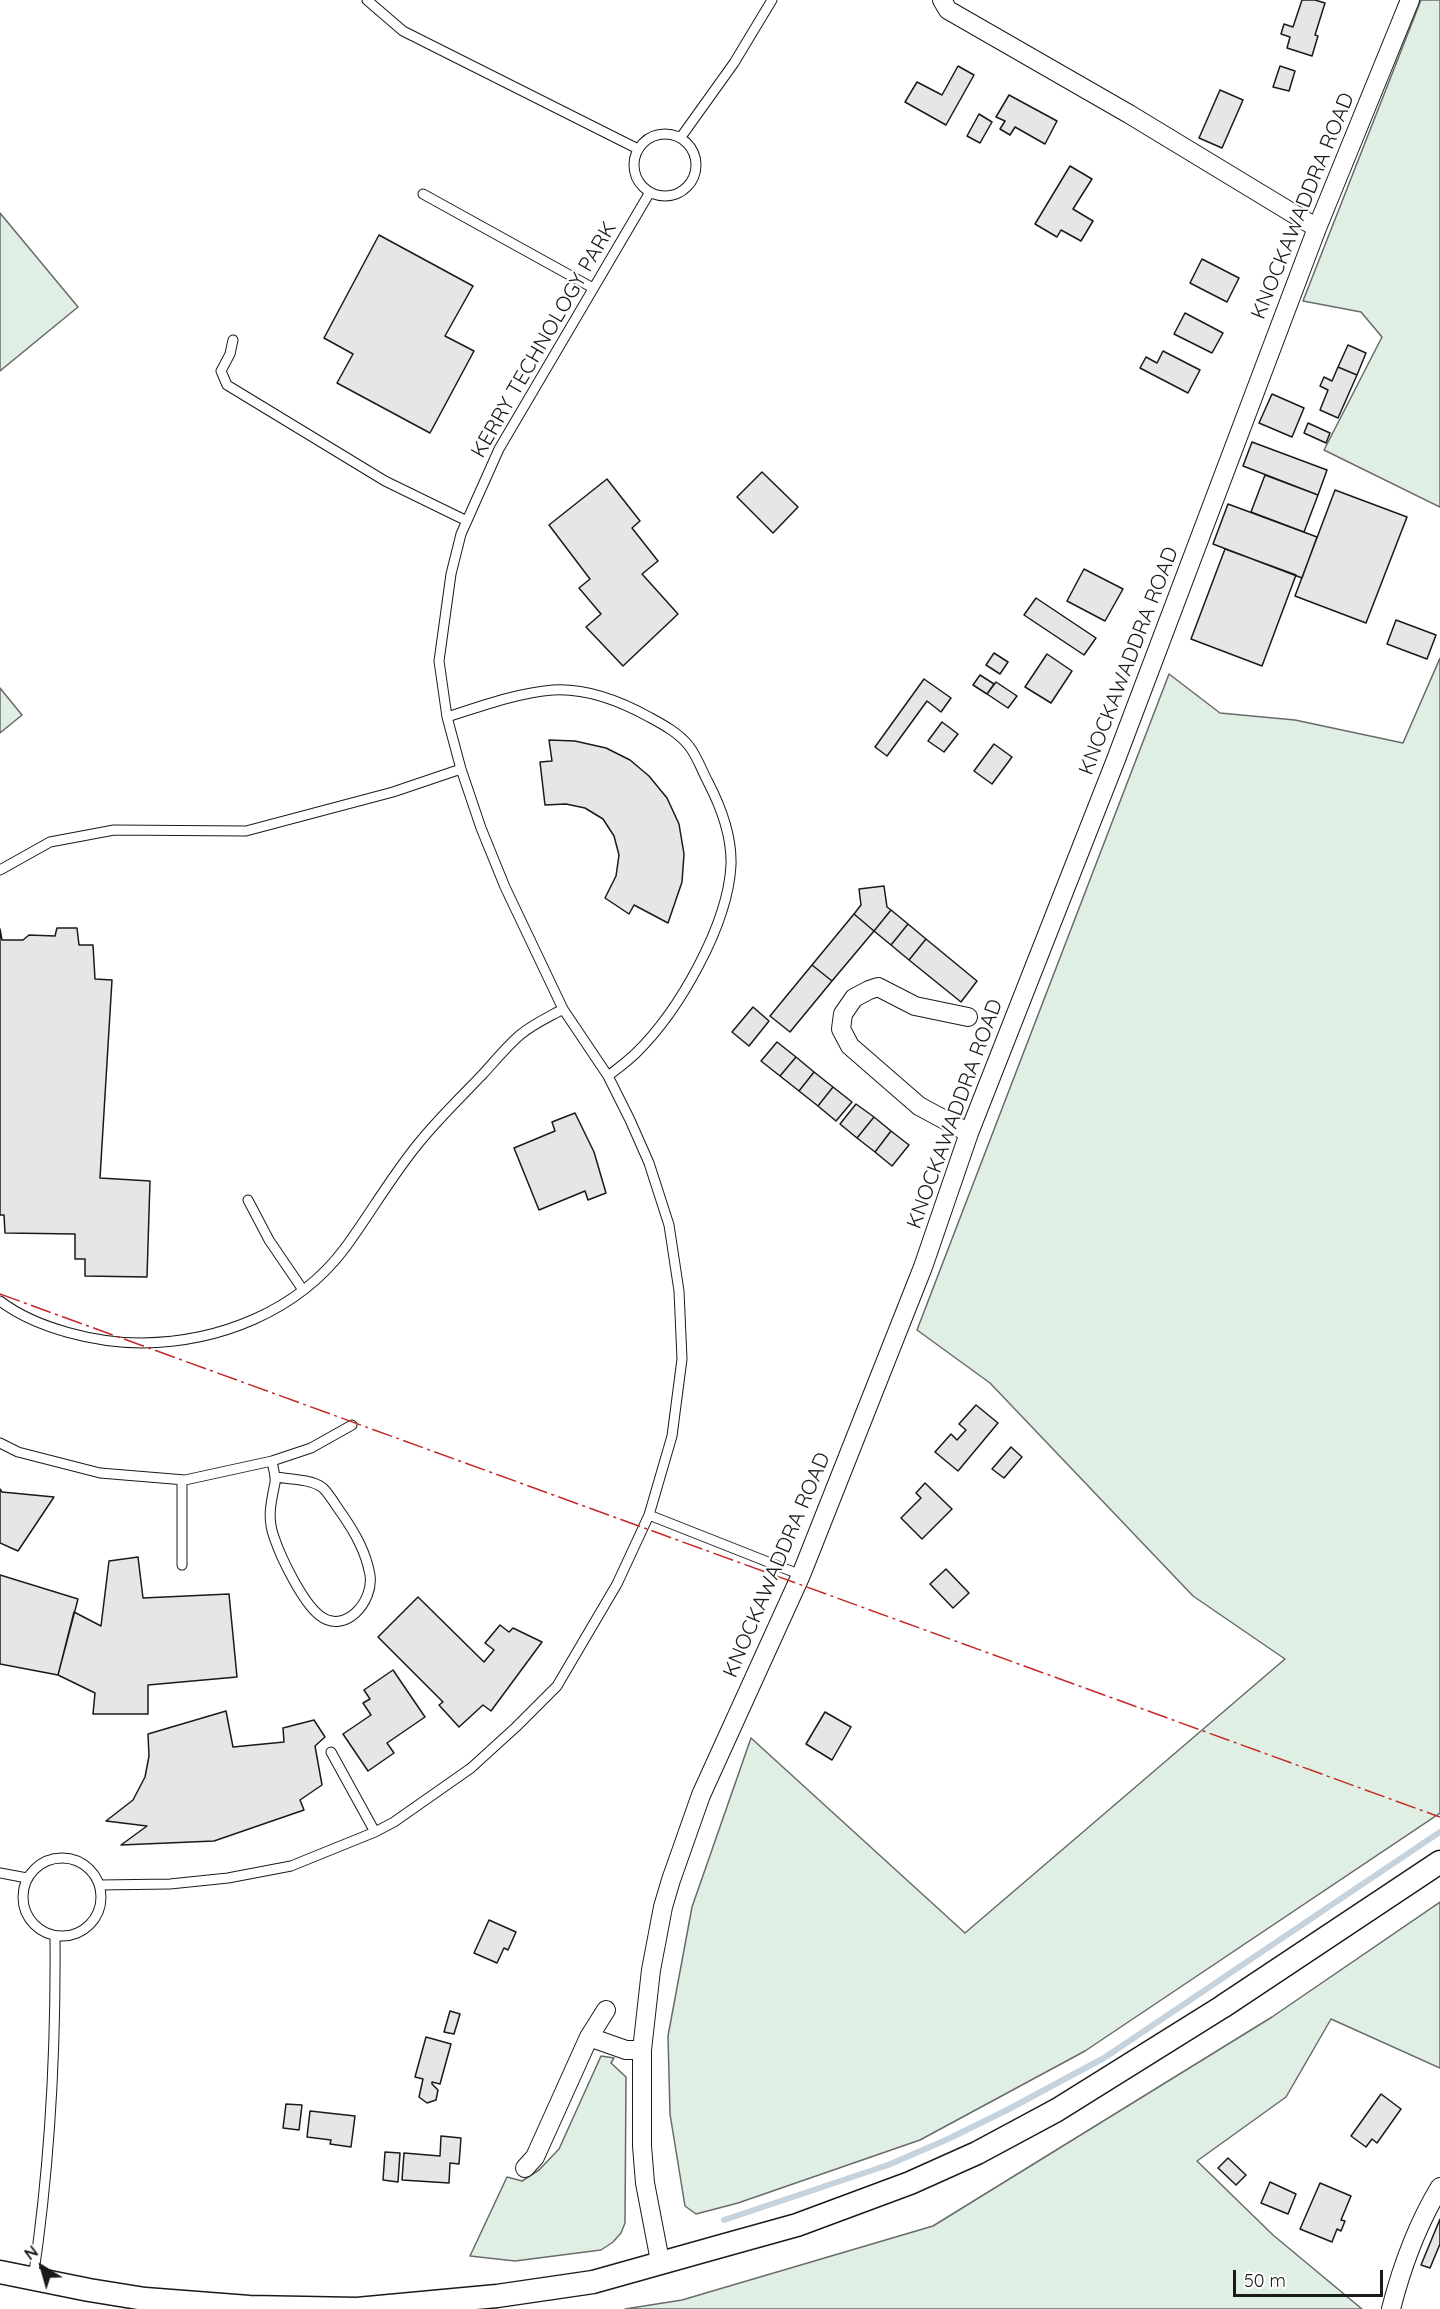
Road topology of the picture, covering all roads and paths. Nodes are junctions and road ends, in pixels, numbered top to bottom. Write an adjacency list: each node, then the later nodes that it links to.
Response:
1 (367, 0): 6 (lane)
2 (772, 0): 5 (lane)
3 (942, 0): 9 (street)
4 (1410, 0): 9 (street, KNOCKAWADDRA ROAD)
5 (681, 137): 6 (lane); 7 (lane)
6 (638, 149): 7 (lane)
7 (650, 192): 10 (lane, KERRY TECHNOLOGY PARK)
8 (423, 194): 10 (lane)
9 (1317, 228): 19 (street, KNOCKAWADDRA ROAD)
10 (593, 288): 12 (lane, KERRY TECHNOLOGY PARK)
11 (232, 340): 12 (lane)
12 (467, 521): 13 (lane, KERRY TECHNOLOGY PARK)
13 (447, 717): 14 (lane, KERRY TECHNOLOGY PARK); 18 (lane)
14 (461, 769): 15 (lane); 16 (lane, KERRY TECHNOLOGY PARK)
15 (0, 870)
16 (563, 1009): 18 (lane, KERRY TECHNOLOGY PARK); 21 (lane)
17 (968, 1017): 19 (street)
18 (608, 1076): 28 (lane, KERRY TECHNOLOGY PARK)
19 (969, 1133): 30 (street, KNOCKAWADDRA ROAD)
20 (248, 1200): 21 (lane)
21 (303, 1290): 22 (lane)
22 (0, 1301)
23 (352, 1425): 25 (lane)
24 (0, 1443): 27 (lane)
25 (272, 1461): 26 (lane); 27 (lane)
26 (275, 1477): 26 (lane)
27 (182, 1480): 29 (lane)
28 (649, 1515): 30 (lane); 32 (lane, KERRY TECHNOLOGY PARK)
29 (182, 1565)
30 (801, 1575): 40 (street, KNOCKAWADDRA ROAD)
31 (332, 1752): 32 (lane)
32 (375, 1832): 36 (lane, KERRY TECHNOLOGY PARK)
33 (1440, 1862): 43 (street)
34 (0, 1873): 35 (lane)
35 (27, 1878): 36 (lane); 37 (lane)
36 (100, 1886): 37 (lane)
37 (55, 1937): 45 (lane)
38 (606, 2010): 39 (street)
39 (590, 2037): 40 (street); 41 (street)
40 (642, 2050): 43 (street, KNOCKAWADDRA ROAD)
41 (525, 2168)
42 (1440, 2187): 47 (street)
43 (660, 2262): 46 (street)
44 (0, 2272): 45 (street)
45 (33, 2279): 46 (street)
46 (498, 2303)
47 (1391, 2309)

